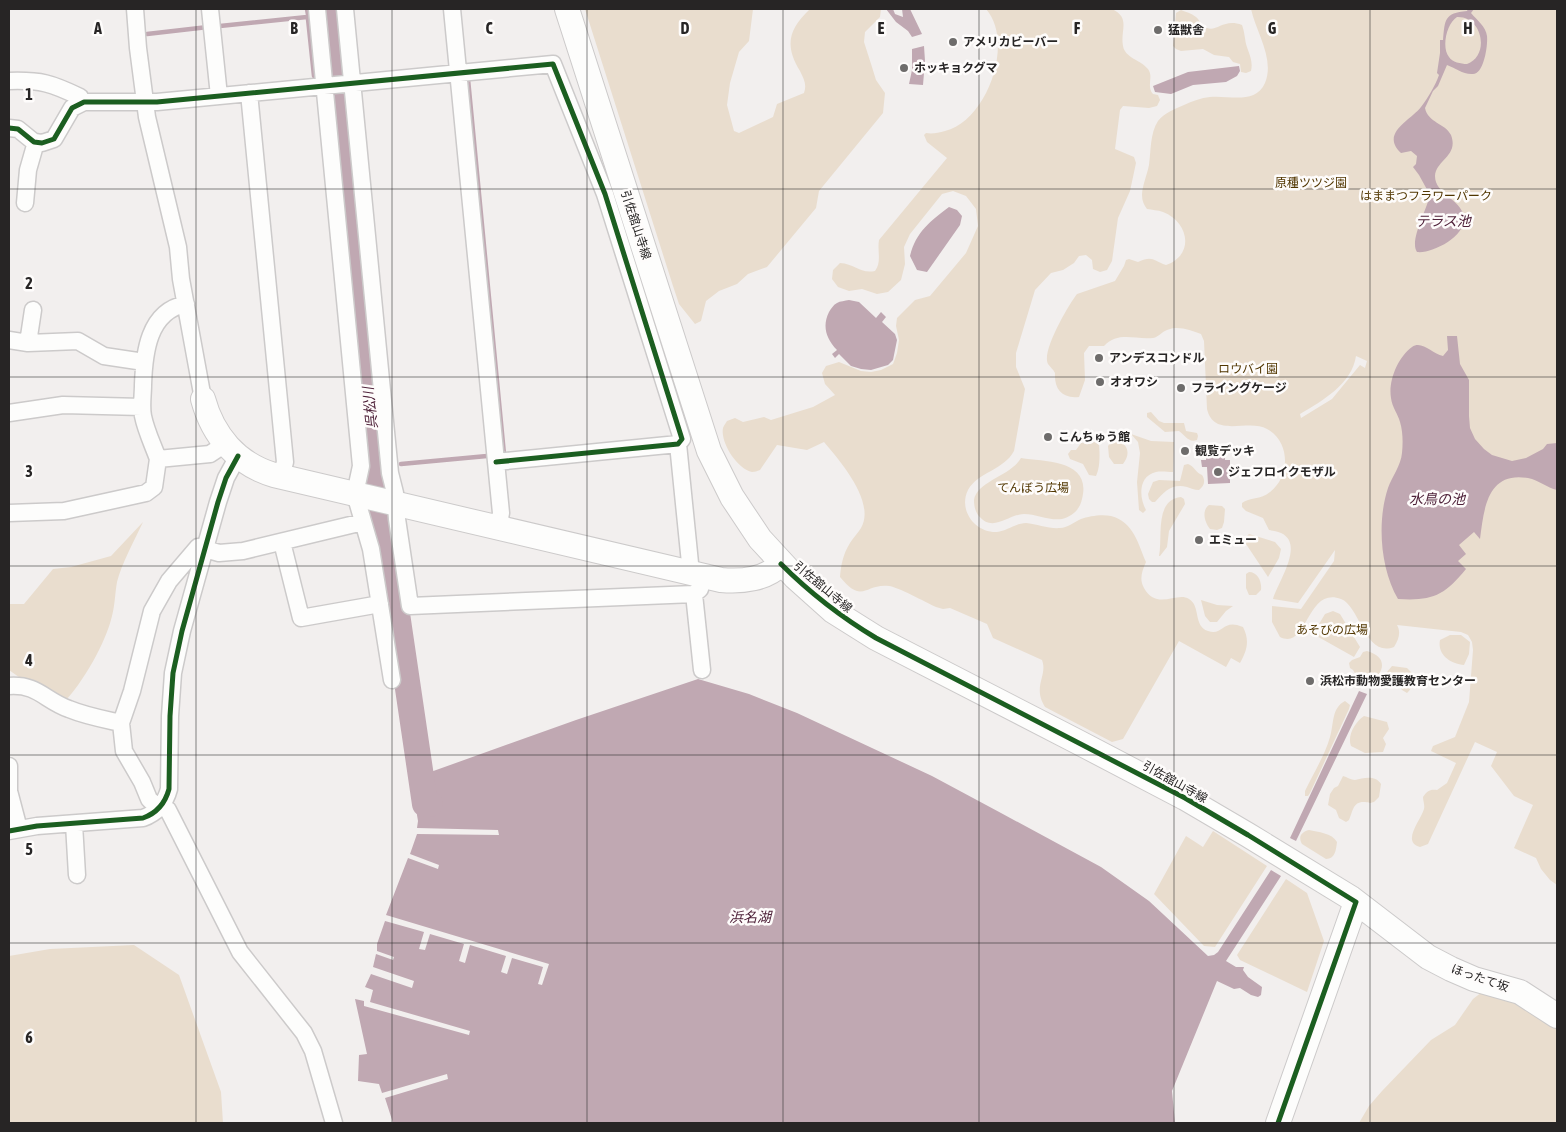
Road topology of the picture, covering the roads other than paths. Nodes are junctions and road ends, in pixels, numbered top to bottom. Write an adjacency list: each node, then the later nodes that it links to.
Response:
1 (135, 9): 13 (street)
2 (210, 9): 12 (street)
3 (317, 9): 10 (street)
4 (345, 9): 9 (street)
5 (452, 9): 7 (street)
6 (567, 9): 38 (main road, 引佐舘山寺線)
7 (459, 73): 9 (street); 26 (street); 29 (street)
8 (9, 81): 14 (street)
9 (351, 84): 10 (street); 32 (street)
10 (326, 86): 11 (street); 31 (street)
11 (249, 93): 12 (street); 30 (street)
12 (219, 96): 13 (street)
13 (145, 102): 14 (street); 18 (street)
14 (82, 103): 16 (street)
15 (9, 128): 16 (street)
16 (36, 142): 17 (street)
17 (25, 203)
18 (186, 304): 22 (street); 23 (street)
19 (33, 310): 21 (street)
20 (9, 340): 21 (street)
21 (28, 343): 22 (street)
22 (144, 362): 24 (street)
23 (203, 399): 27 (main road)
24 (142, 407): 25 (street); 28 (street)
25 (9, 413)
26 (678, 444): 29 (street); 39 (street)
27 (231, 450): 28 (street); 30 (main road); 37 (street)
28 (158, 459): 33 (street)
29 (496, 462): 35 (street)
30 (282, 476): 31 (main road)
31 (359, 495): 32 (main road); 34 (street)
32 (394, 503): 35 (main road); 39 (street)
33 (9, 512)
34 (363, 522): 36 (street); 40 (street)
35 (498, 527): 39 (main road)
36 (282, 542): 37 (street); 40 (street)
37 (205, 549): 44 (street); 46 (street)
38 (782, 564): 39 (main road); 50 (main road, 引佐舘山寺線)
39 (695, 580): 41 (street)
40 (380, 604): 42 (street)
41 (702, 670)
42 (392, 680)
43 (9, 686): 44 (street)
44 (121, 723): 46 (street)
45 (9, 766): 48 (street)
46 (160, 807): 47 (street); 52 (street)
47 (74, 824): 48 (street); 49 (street)
48 (14, 830)
49 (77, 875)
50 (1356, 902): 51 (main road, ほったて坂); 53 (main road)
51 (1557, 1016)
52 (334, 1123)
53 (1278, 1123)

